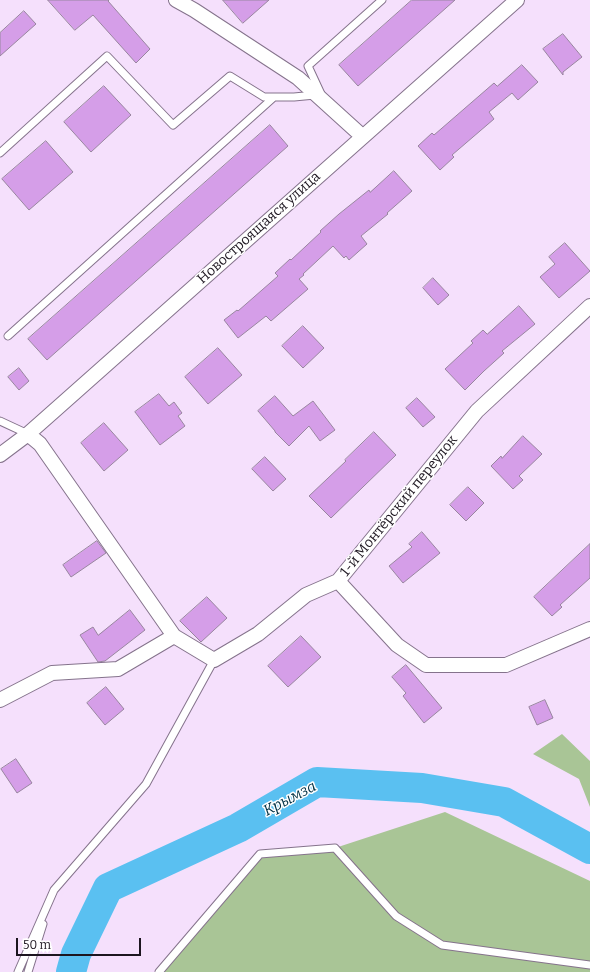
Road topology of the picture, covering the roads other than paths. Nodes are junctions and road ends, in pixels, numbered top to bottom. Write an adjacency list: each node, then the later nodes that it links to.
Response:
1 (176, 0): 5 (street)
2 (382, 0): 5 (lane)
3 (518, 0): 6 (street, Новостроящаяся улица)
4 (273, 98): 5 (lane); 7 (lane); 9 (lane)
5 (320, 99): 6 (street)
6 (362, 136): 11 (street, Новостроящаяся улица)
7 (0, 154)
8 (590, 306): 13 (street, 1-й Монтёрский переулок)
9 (8, 336)
10 (0, 421): 11 (lane)
11 (28, 434): 12 (street, Новостроящаяся улица); 15 (street)
12 (0, 455)
13 (338, 581): 14 (street); 16 (street, 1-й Монтёрский переулок)
14 (590, 630)
15 (174, 636): 16 (street); 17 (street)
16 (214, 660): 18 (lane)
17 (0, 700)
18 (54, 890): 20 (lane); 21 (lane)
19 (590, 965): 22 (lane)
20 (18, 972)
21 (28, 972)
22 (160, 972)

